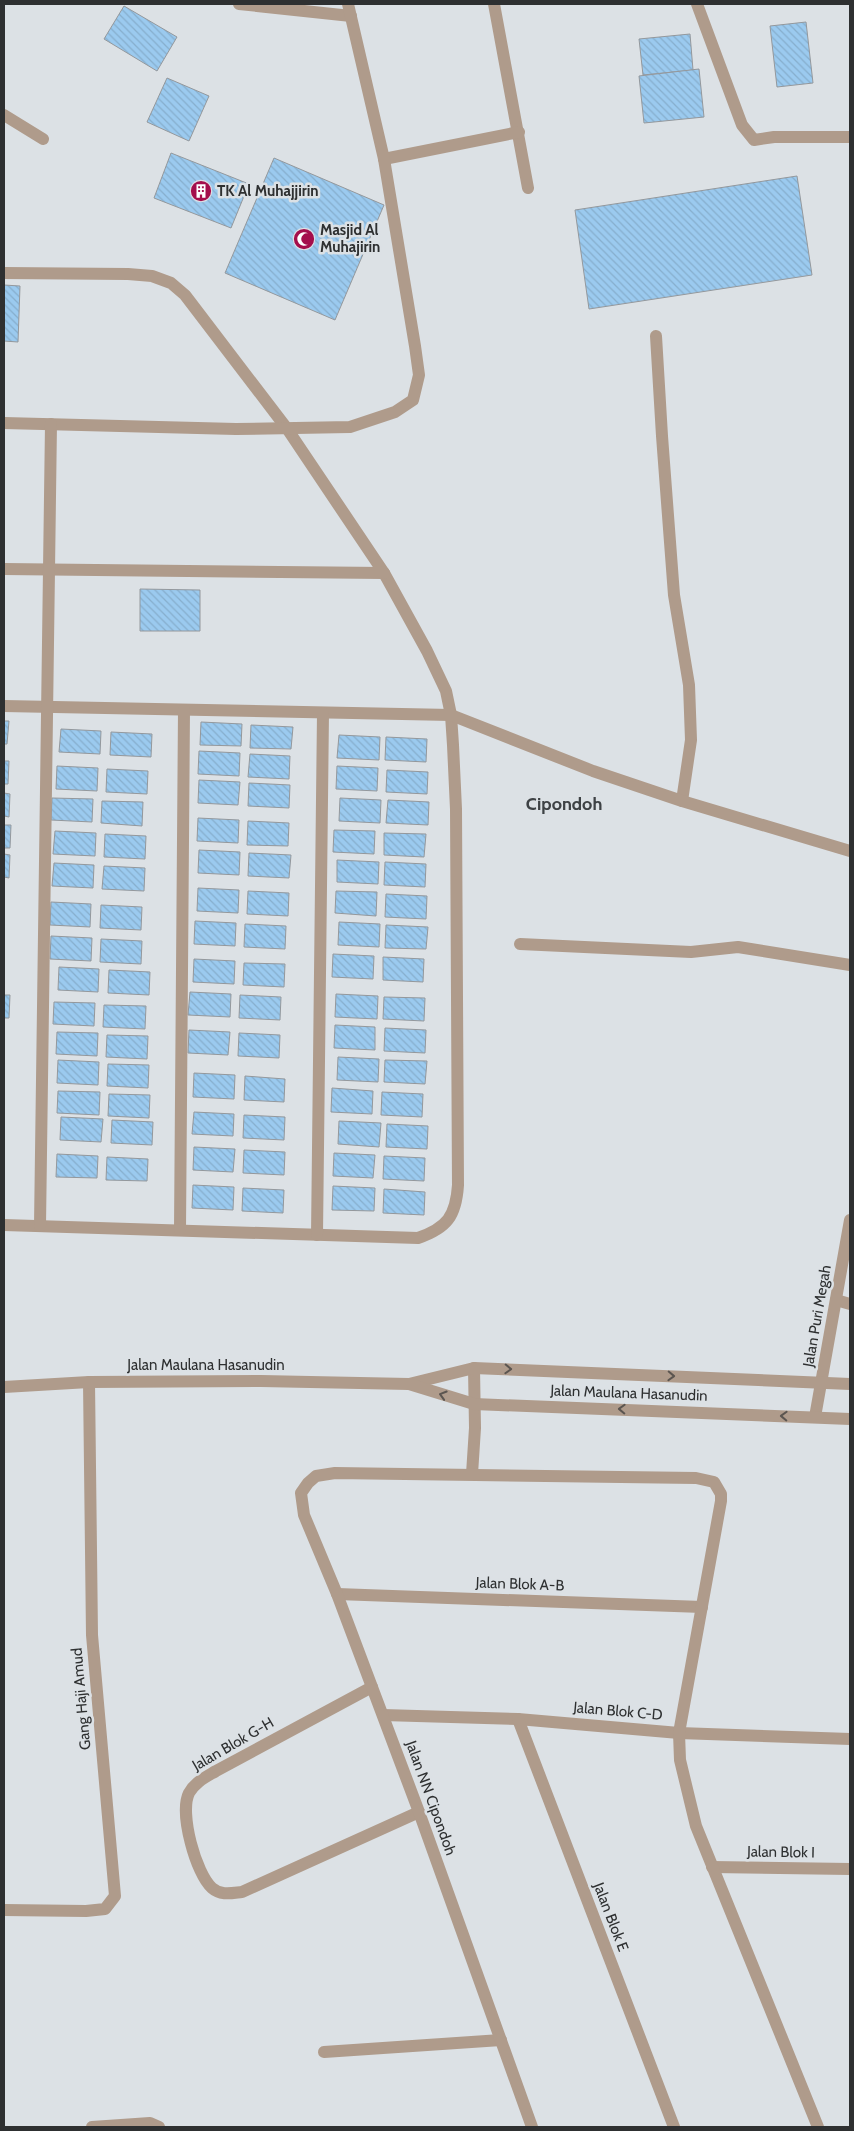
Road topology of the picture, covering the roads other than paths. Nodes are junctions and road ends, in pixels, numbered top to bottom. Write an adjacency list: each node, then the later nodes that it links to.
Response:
1 (239, 4): 4 (street)
2 (494, 4): 6 (street)
3 (697, 4): 7 (street)
4 (350, 10): 9 (street)
5 (4, 115): 8 (street)
6 (519, 132): 9 (street); 10 (street)
7 (850, 137)
8 (43, 139)
9 (384, 159): 15 (street)
10 (528, 188)
11 (4, 273): 15 (street)
12 (656, 336): 24 (street)
13 (4, 423): 14 (street)
14 (51, 424): 15 (street); 17 (street)
15 (288, 430): 18 (street)
16 (4, 568): 17 (street)
17 (49, 569): 18 (street); 20 (street)
18 (384, 573): 23 (street)
19 (4, 706): 20 (street)
20 (46, 707): 21 (street); 30 (street)
21 (184, 710): 22 (street); 31 (street)
22 (323, 713): 23 (street); 32 (street)
23 (450, 715): 24 (street); 32 (street)
24 (682, 802): 25 (street)
25 (850, 851)
26 (520, 944): 27 (street)
27 (850, 965)
28 (850, 1220): 33 (street, Jalan Puri Megah)
29 (4, 1224): 30 (street)
30 (40, 1226): 31 (street)
31 (180, 1230): 32 (street)
32 (317, 1235)
33 (836, 1300): 34 (street); 37 (street, Jalan Puri Megah)
34 (850, 1304)
35 (474, 1368): 37 (street, Jalan Maulana Hasanudin, one-way to 37); 38 (street, Jalan Maulana Hasanudin); 41 (street)
36 (89, 1382): 38 (street, Jalan Maulana Hasanudin); 40 (street, Jalan Maulana Hasanudin); 55 (street, Gang Haji Amud)
37 (821, 1382): 39 (street, Jalan Maulana Hasanudin); 42 (street, Jalan Puri Megah)
38 (409, 1384): 41 (street, Jalan Maulana Hasanudin, one-way to 38)
39 (850, 1384)
40 (4, 1387)
41 (474, 1404): 42 (street, Jalan Maulana Hasanudin, one-way to 41); 44 (street)
42 (815, 1417): 43 (street, Jalan Maulana Hasanudin)
43 (850, 1419)
44 (472, 1474): 45 (street, Jalan NN Cipondoh); 46 (street)
45 (337, 1594): 46 (street, Jalan Blok A-B); 47 (street, Jalan NN Cipondoh)
46 (702, 1607): 50 (street)
47 (372, 1687): 48 (street, Jalan NN Cipondoh); 52 (street, Jalan Blok G-H)
48 (383, 1715): 49 (street, Jalan Blok C-D); 52 (street, Jalan NN Cipondoh)
49 (518, 1719): 50 (street, Jalan Blok C-D); 61 (street, Jalan Blok E)
50 (679, 1733): 51 (street, Jalan Blok C-D); 53 (street)
51 (850, 1739)
52 (419, 1812): 56 (street, Jalan NN Cipondoh)
53 (712, 1868): 54 (street, Jalan Blok I); 62 (street)
54 (850, 1869)
55 (4, 1910)
56 (501, 2040): 57 (street); 60 (street, Jalan NN Cipondoh)
57 (324, 2052)
58 (92, 2127): 59 (street)
59 (158, 2127)
60 (532, 2127)
61 (674, 2127)
62 (818, 2127)

